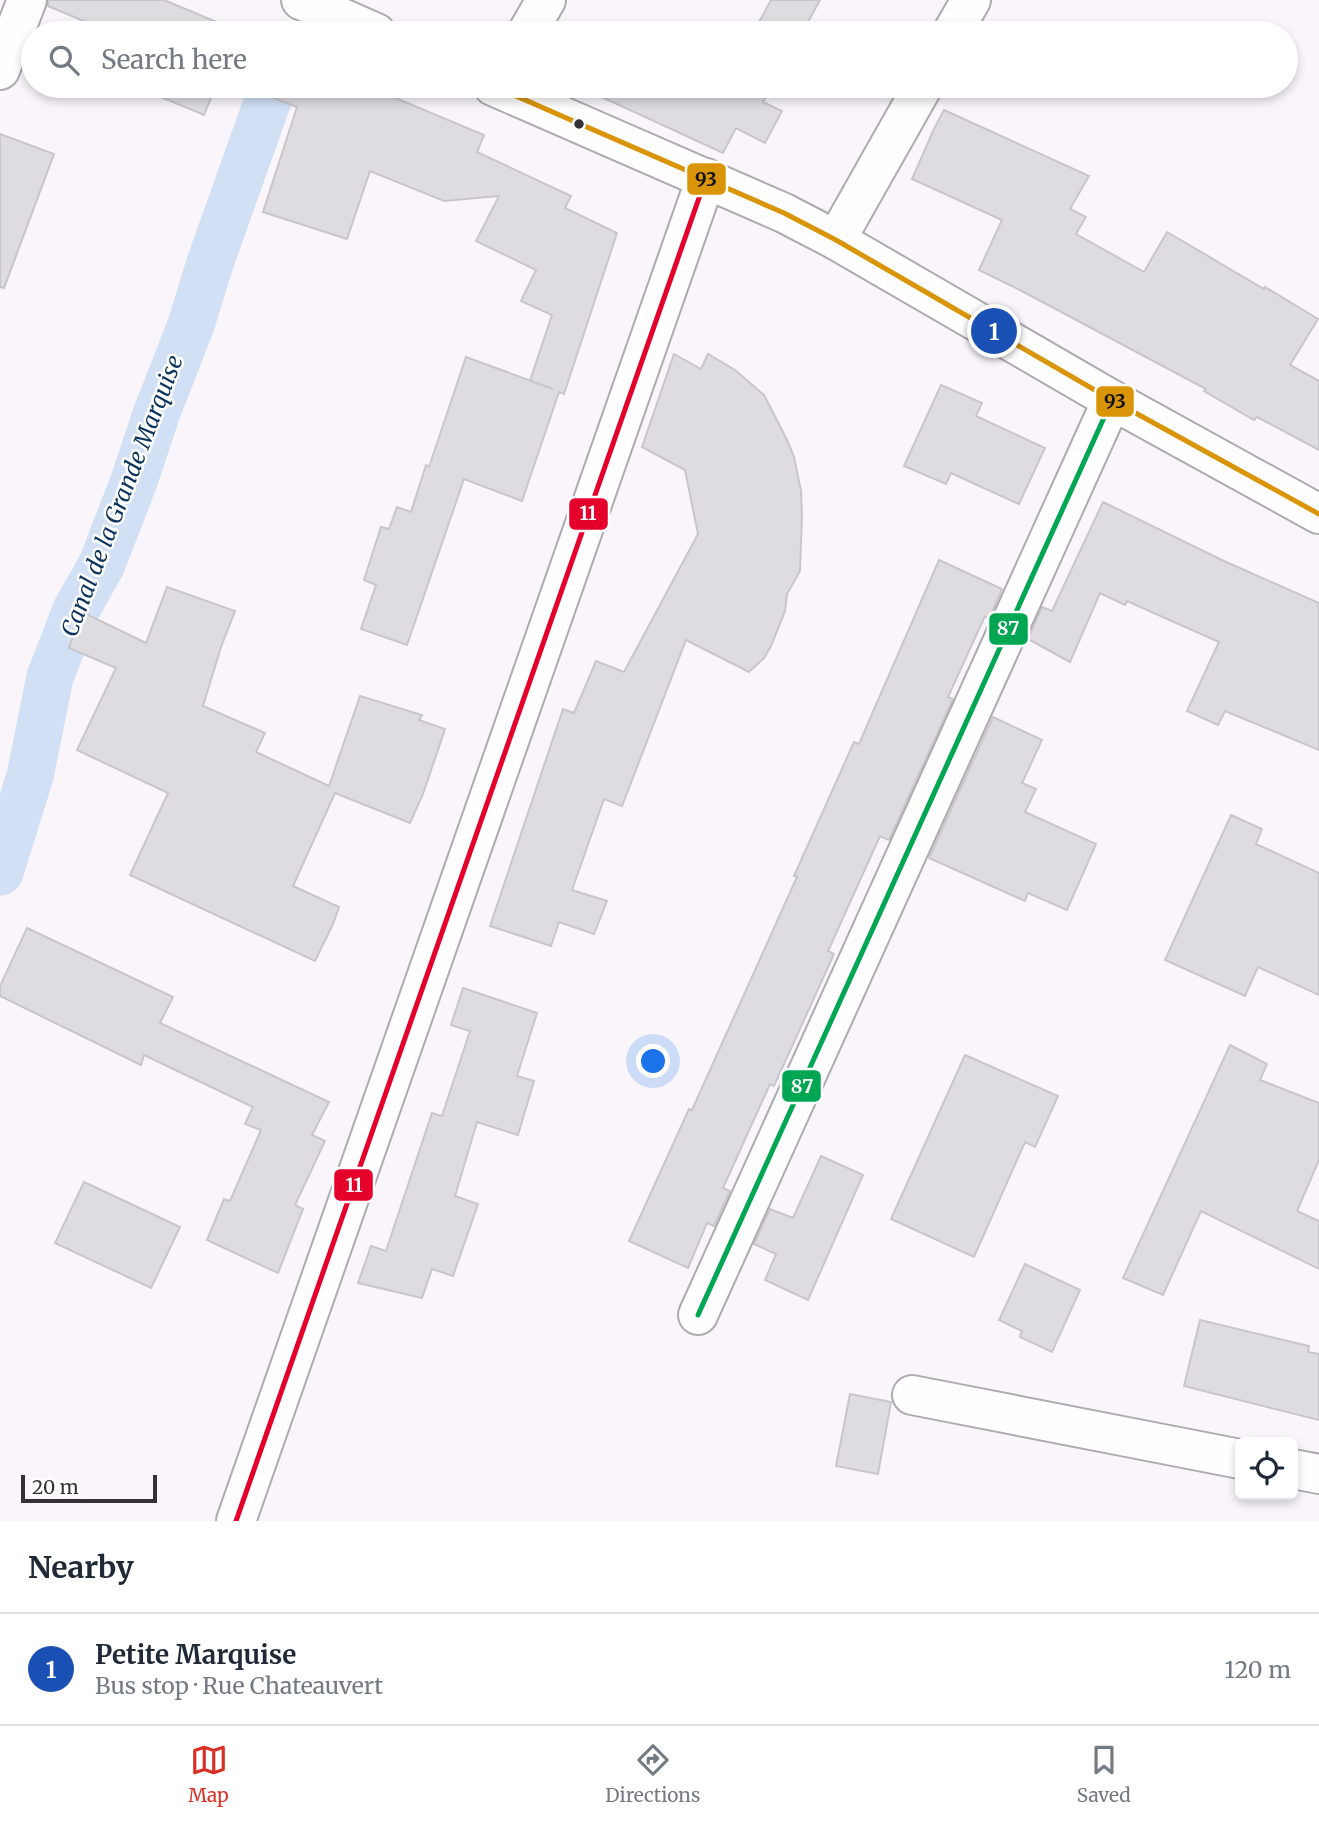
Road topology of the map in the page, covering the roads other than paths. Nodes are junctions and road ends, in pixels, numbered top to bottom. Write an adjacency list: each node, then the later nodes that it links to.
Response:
1 (27, 0): 8 (street)
2 (301, 0): 5 (street)
3 (546, 0): 6 (street)
4 (971, 0): 7 (street)
5 (349, 21)
6 (534, 21)
7 (959, 21)
8 (0, 70)
9 (523, 98): 11 (street)
10 (916, 98): 12 (street)
11 (706, 178): 12 (street); 20 (street)
12 (836, 240): 13 (street)
13 (1112, 400): 14 (street); 15 (street)
14 (1319, 514)
15 (698, 1315)
16 (912, 1395): 17 (street)
17 (1235, 1458)
18 (1298, 1470): 19 (street)
19 (1319, 1474)
20 (236, 1521)

